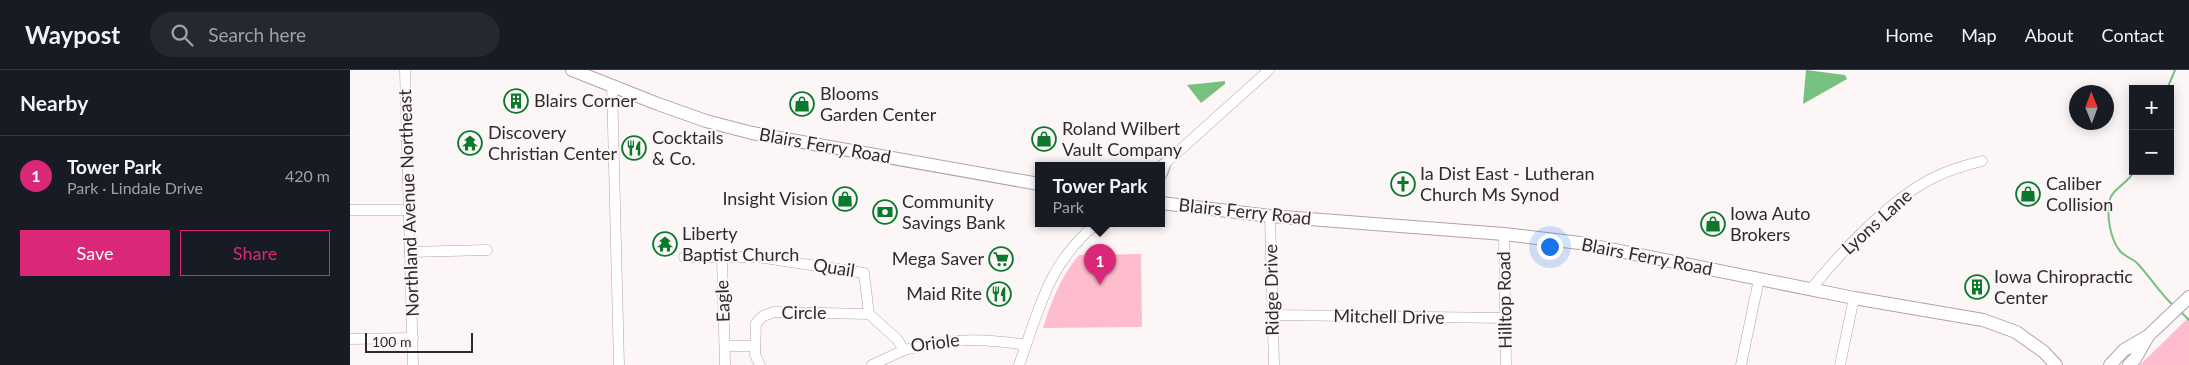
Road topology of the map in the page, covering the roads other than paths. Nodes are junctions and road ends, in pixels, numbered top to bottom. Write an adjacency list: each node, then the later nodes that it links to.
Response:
1 (405, 70): 10 (street, Northland Avenue Northeast)
2 (572, 70): 4 (main road, Blairs Ferry Road)
3 (1269, 70): 6 (street)
4 (615, 86): 7 (main road, Blairs Ferry Road); 33 (street)
5 (1982, 161): 19 (street, Lyons Lane)
6 (1165, 165)
7 (1035, 183)
8 (1165, 201): 11 (main road, Blairs Ferry Road)
9 (350, 210): 10 (street)
10 (409, 210): 15 (street, Northland Avenue Northeast)
11 (1270, 216): 13 (main road, Blairs Ferry Road); 23 (street, Ridge Drive)
12 (1092, 227): 28 (street)
13 (1504, 234): 18 (main road, Blairs Ferry Road); 24 (street, Hilltop Road)
14 (488, 250): 15 (street)
15 (410, 252): 26 (street, Northland Avenue Northeast)
16 (684, 257): 17 (street, Quail)
17 (722, 257): 22 (street, Quail); 29 (street, Eagle)
18 (1759, 279): 19 (main road, Blairs Ferry Road); 40 (street)
19 (1811, 289): 20 (main road, Blairs Ferry Road)
20 (1854, 298): 41 (street); 42 (main road, Blairs Ferry Road)
21 (2189, 298): 25 (main road)
22 (869, 314): 30 (street, Circle); 31 (street, Oriole)
23 (1273, 315): 24 (street, Mitchell Drive); 38 (street, Ridge Drive)
24 (1505, 318): 39 (street, Hilltop Road)
25 (2148, 336): 43 (main road); 44 (main road)
26 (413, 338): 27 (street); 32 (street, Northland Avenue Northeast)
27 (350, 339)
28 (1026, 345): 31 (street, Oriole); 37 (street)
29 (725, 346): 30 (street); 34 (street, Eagle)
30 (755, 346): 35 (street, Circle)
31 (904, 350): 36 (street)
32 (413, 365)
33 (619, 365)
34 (725, 365)
35 (760, 365)
36 (872, 365)
37 (1019, 365)
38 (1274, 365)
39 (1506, 365)
40 (1741, 365)
41 (1840, 365)
42 (2056, 365)
43 (2110, 365)
44 (2129, 365)

